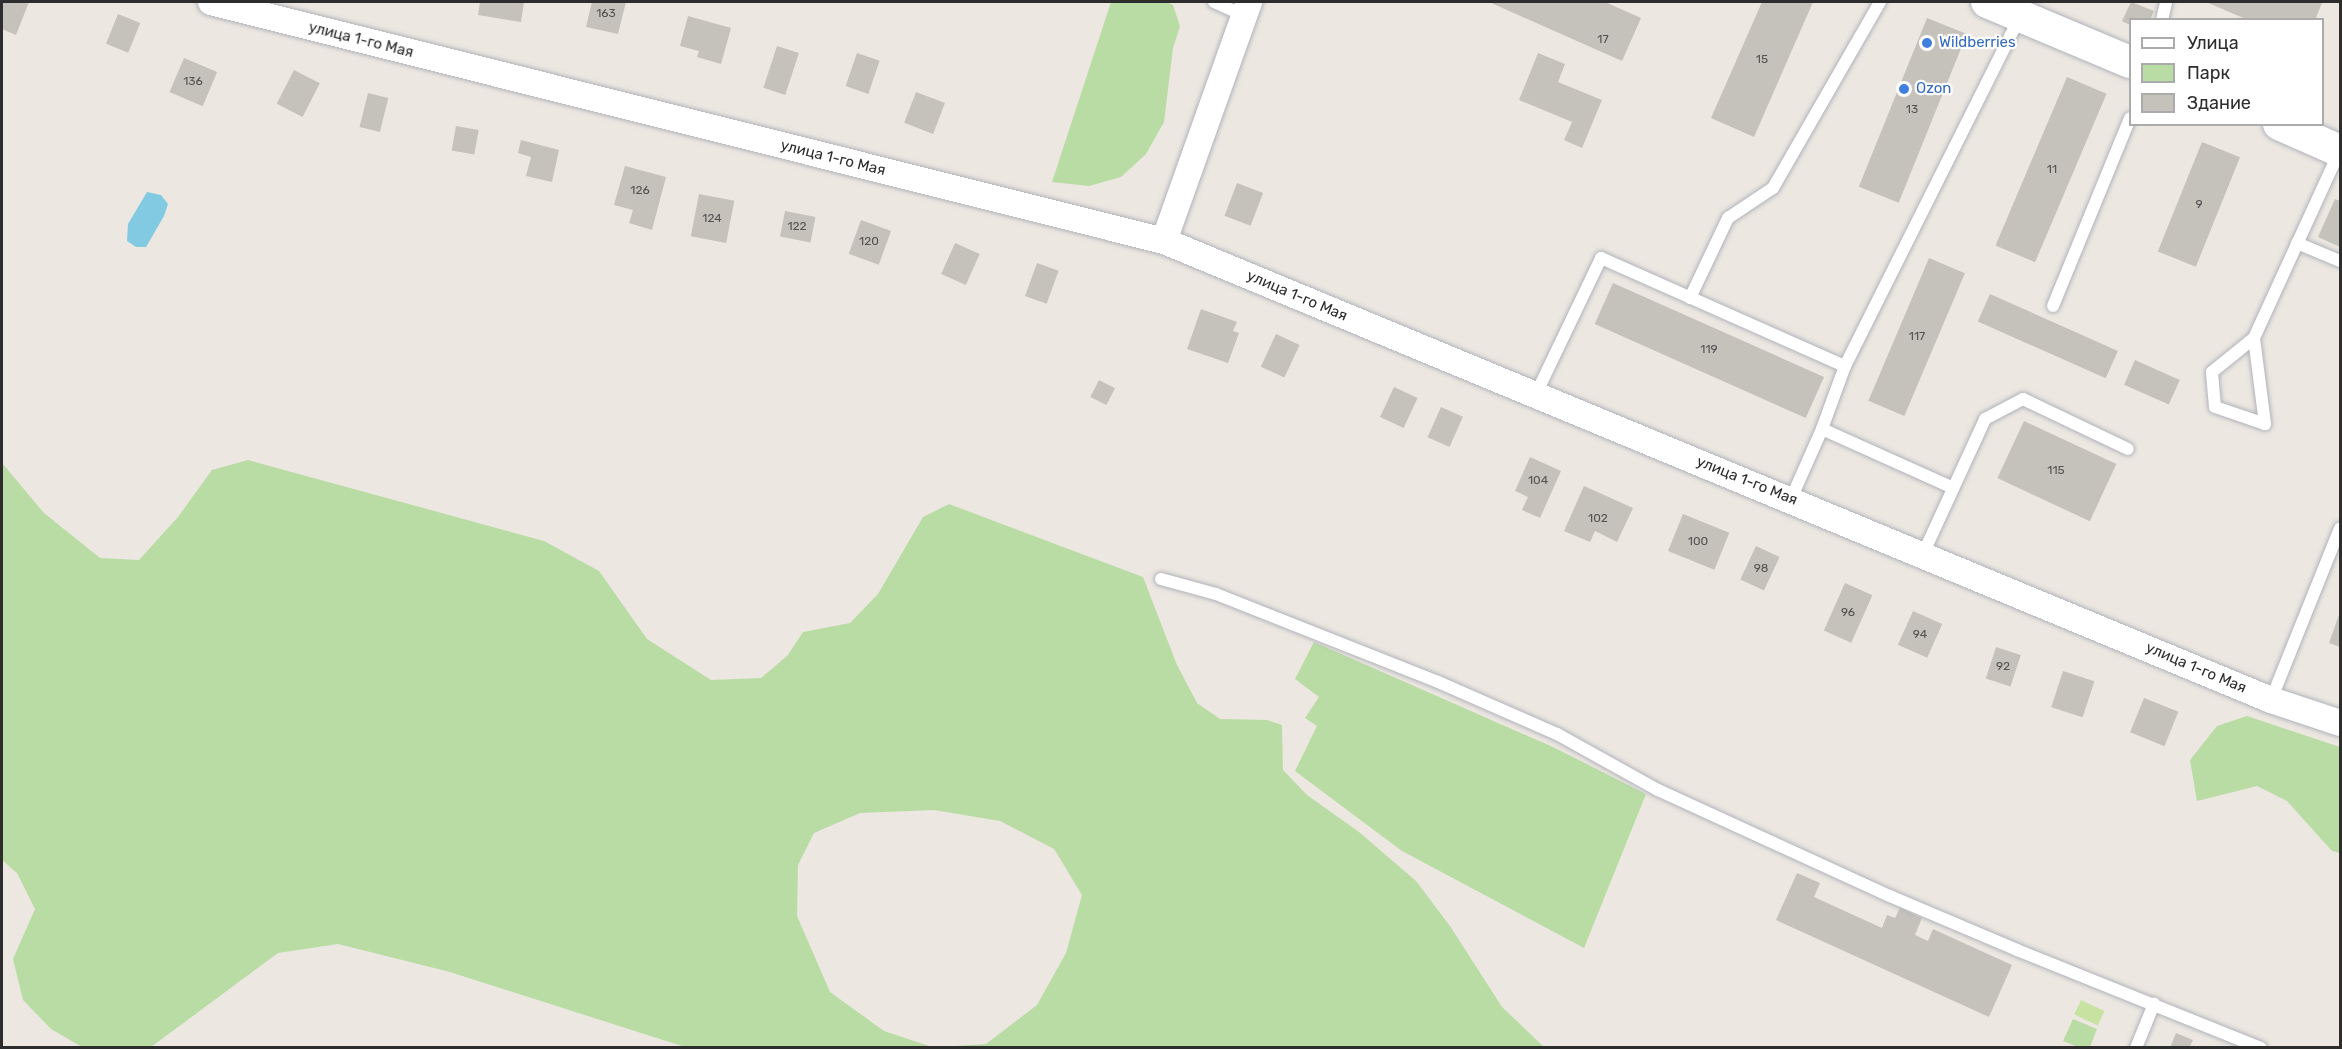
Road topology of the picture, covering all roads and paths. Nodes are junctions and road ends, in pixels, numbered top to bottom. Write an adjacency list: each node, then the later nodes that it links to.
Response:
1 (211, 2): 13 (street, улица 1-го Мая)
2 (1214, 2): 6 (lane)
3 (1880, 2): 16 (lane)
4 (1987, 2): 7 (street)
5 (2166, 2): 8 (lane)
6 (1246, 8): 13 (street)
7 (2020, 16): 9 (street); 19 (lane)
8 (2162, 18)
9 (2129, 62)
10 (2129, 120): 17 (lane)
11 (2284, 126): 12 (street)
12 (2340, 151): 14 (lane)
13 (1164, 241): 20 (street, улица 1-го Мая)
14 (2297, 243): 15 (lane); 18 (lane)
15 (2340, 261)
16 (1690, 298): 19 (lane); 20 (lane)
17 (2053, 306)
18 (2254, 338): 18 (lane)
19 (1845, 366): 21 (lane)
20 (1535, 396): 24 (street, улица 1-го Мая)
21 (1822, 429): 23 (lane); 24 (lane)
22 (2128, 449): 23 (lane)
23 (1953, 488): 26 (lane)
24 (1791, 499): 26 (street, улица 1-го Мая)
25 (2340, 528): 28 (lane)
26 (1923, 554): 28 (street, улица 1-го Мая)
27 (1161, 579): 30 (lane)
28 (2271, 700): 29 (street, улица 1-го Мая)
29 (2340, 723)
30 (2154, 1004): 31 (lane); 32 (lane)
31 (2136, 1047)
32 (2261, 1047)

